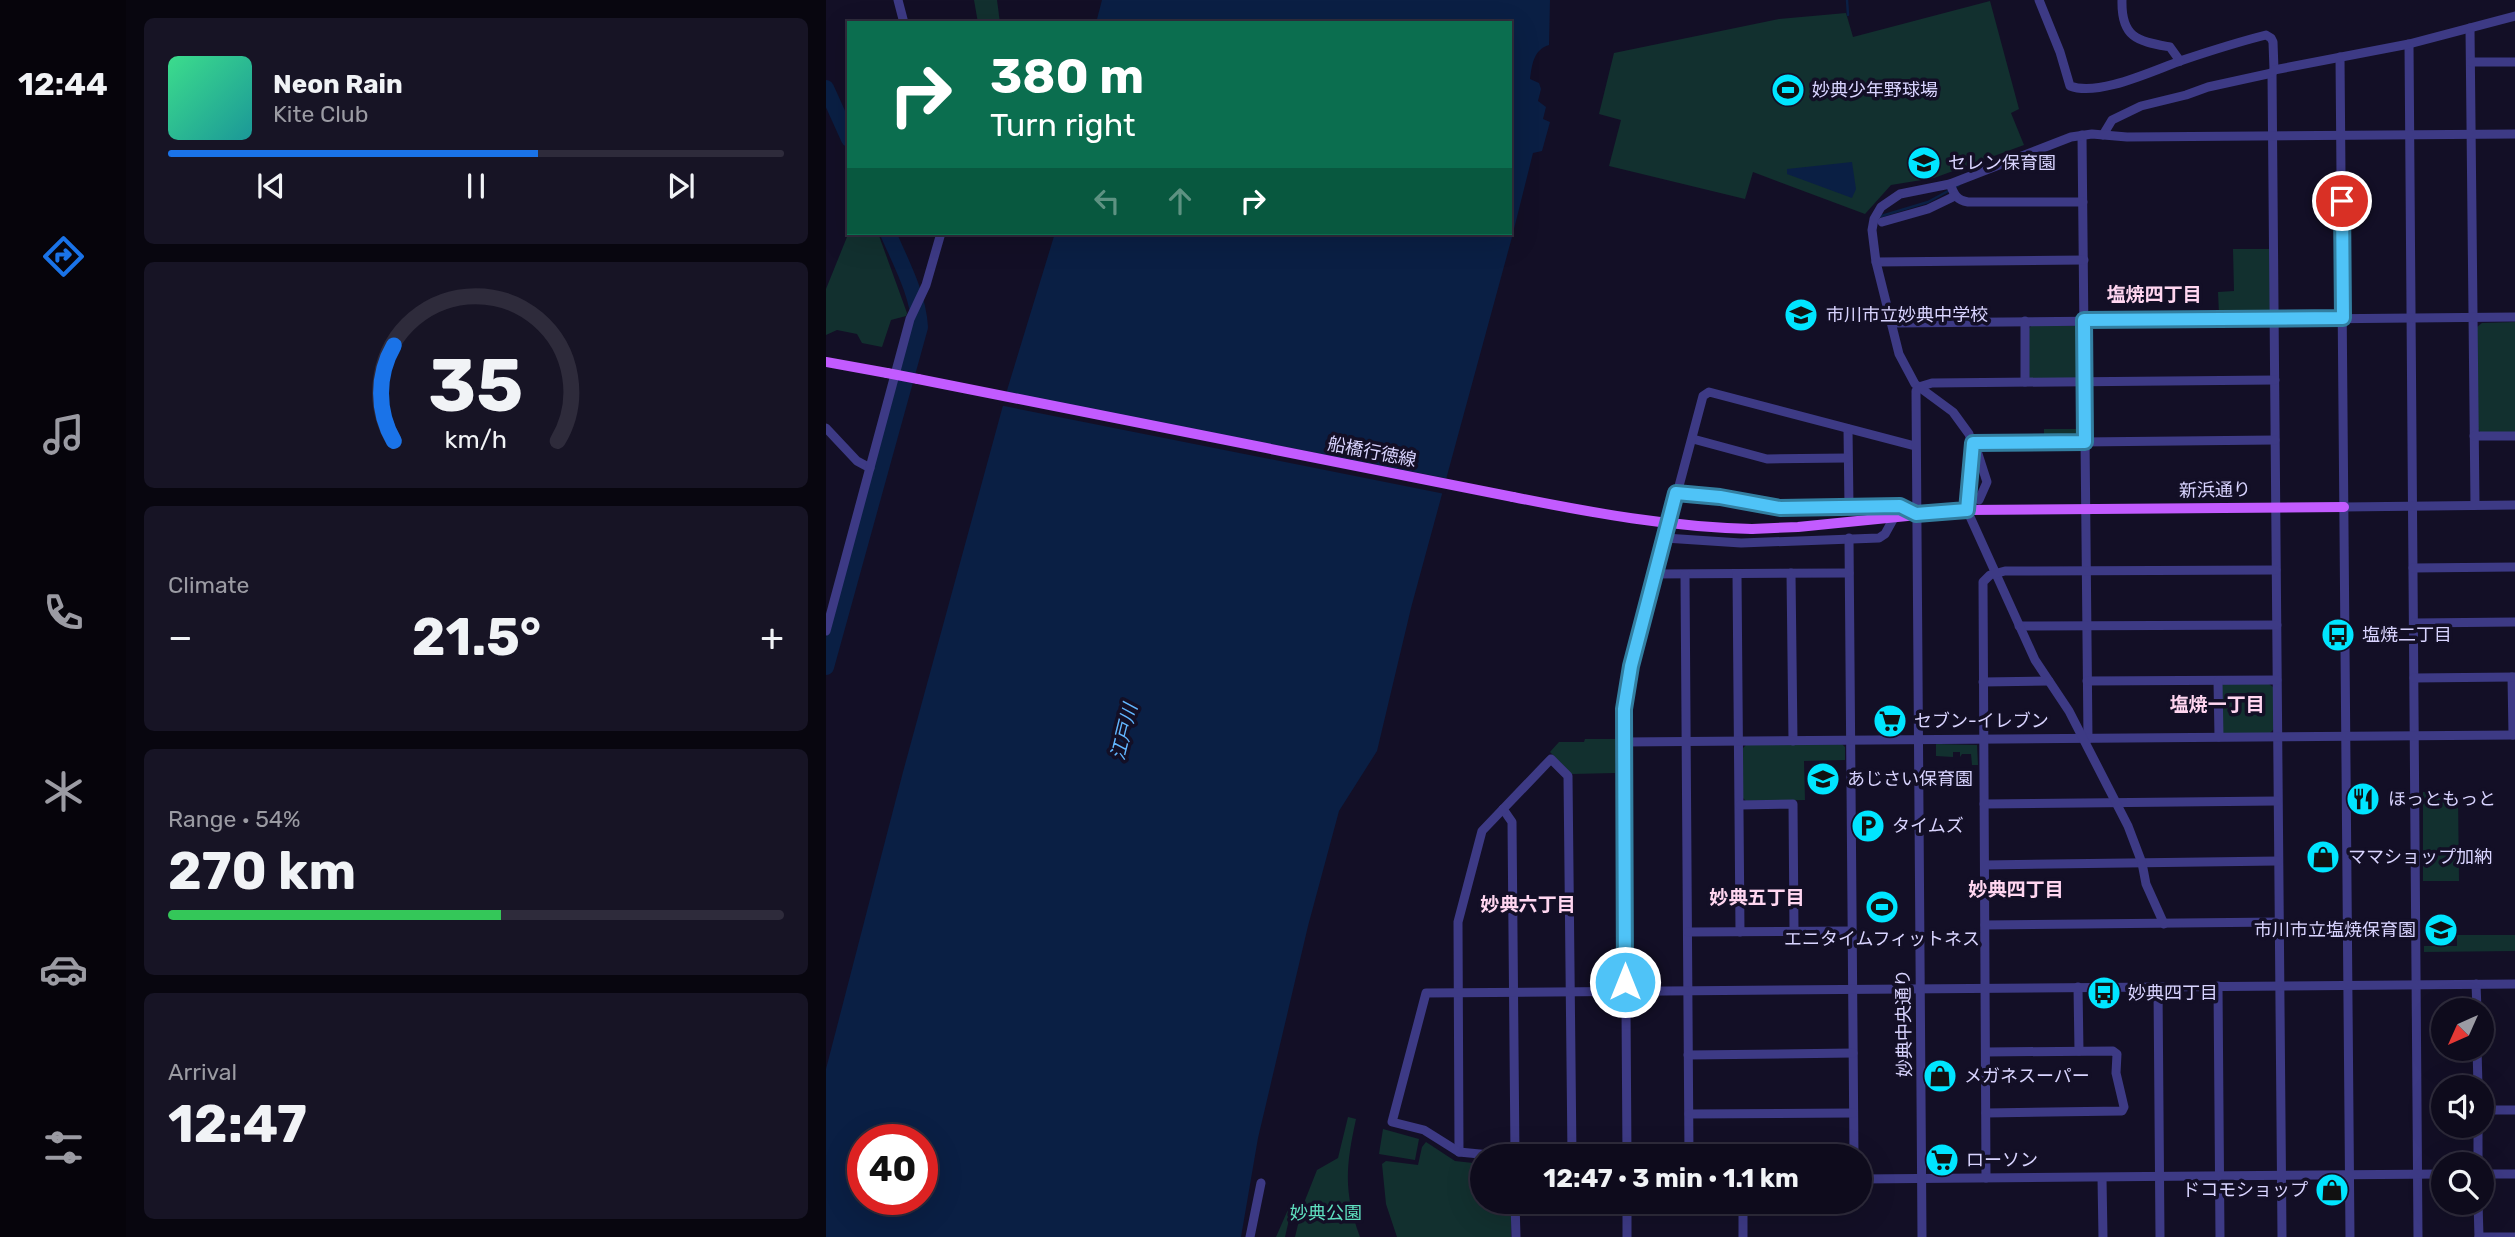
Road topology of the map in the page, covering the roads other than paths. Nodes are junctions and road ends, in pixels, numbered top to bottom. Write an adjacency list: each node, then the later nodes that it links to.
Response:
1 (898, 0): 5 (street)
2 (2039, 0): 9 (street)
3 (2122, 0): 9 (street)
4 (2515, 16): 6 (street)
5 (903, 21)
6 (2470, 28): 7 (street); 10 (street)
7 (2409, 44): 8 (street); 18 (street)
8 (2340, 57): 12 (street); 17 (street)
9 (2180, 61): 12 (street)
10 (2471, 62): 11 (street); 13 (street)
11 (2515, 62)
12 (2273, 71): 16 (street); 19 (street)
13 (2471, 134): 14 (street); 18 (street); 27 (street)
14 (2515, 134)
15 (2082, 135): 16 (street); 20 (street); 22 (street)
16 (2103, 135): 19 (street)
17 (2342, 135): 18 (street); 19 (street); 29 (street)
18 (2409, 135): 30 (street)
19 (2273, 136): 31 (street)
20 (1950, 184): 21 (street); 26 (street)
21 (1955, 196): 22 (street); 23 (street)
22 (2083, 202): 25 (street)
23 (1882, 222)
24 (940, 235): 50 (street)
25 (2084, 260): 26 (street); 32 (street)
26 (1876, 262): 34 (street)
27 (2473, 317): 28 (street); 30 (street); 42 (street)
28 (2515, 317)
29 (2343, 318): 30 (street); 31 (street); 55 (street)
30 (2411, 318): 56 (street)
31 (2274, 319): 32 (street); 36 (street)
32 (2084, 320): 33 (street); 38 (street)
33 (2025, 321): 34 (street); 37 (street)
34 (1892, 323): 39 (street)
35 (826, 362): 62 (main road, 船橋行徳線, bridge)
36 (2274, 380): 38 (street); 45 (street)
37 (2025, 382): 38 (street); 39 (street)
38 (2084, 382): 46 (street)
39 (1919, 388): 47 (street, 妙典中央通り); 48 (street)
40 (826, 428): 50 (street)
41 (1848, 429): 44 (street); 47 (street); 49 (street)
42 (2474, 436): 43 (street); 53 (street)
43 (2515, 436)
44 (1692, 439): 49 (street); 51 (street)
45 (2275, 440): 46 (street); 58 (street)
46 (2085, 442): 48 (street); 59 (street)
47 (1915, 446): 61 (street, 妙典中央通り)
48 (1974, 447): 52 (street); 60 (street)
49 (1847, 458): 57 (street)
50 (870, 468): 80 (street)
51 (1676, 493): 57 (street); 63 (street)
52 (1979, 500)
53 (2475, 505): 54 (street, 新浜通り); 56 (street, 新浜通り)
54 (2515, 505)
55 (2344, 506): 56 (street, 新浜通り); 58 (main road, 新浜通り); 89 (street)
56 (2413, 506): 66 (street)
57 (1849, 507): 61 (street)
58 (2276, 507): 59 (main road, 新浜通り); 67 (street)
59 (2085, 509): 60 (main road, 新浜通り); 68 (street)
60 (1967, 510): 61 (main road, 新浜通り); 71 (street)
61 (1916, 514): 62 (main road, 船橋行徳線); 96 (street, 妙典中央通り)
62 (1895, 516): 64 (street)
63 (1665, 538): 64 (street); 72 (street)
64 (1849, 538): 70 (street)
65 (2515, 567): 66 (street)
66 (2413, 568): 76 (street)
67 (2276, 570): 68 (street); 77 (street)
68 (2086, 571): 71 (street); 79 (street)
69 (1791, 573): 70 (street); 73 (street); 99 (street)
70 (1849, 573): 95 (street)
71 (1994, 573): 78 (street); 87 (street)
72 (1655, 574): 74 (street); 100 (street)
73 (1737, 574): 74 (street); 98 (street)
74 (1685, 575): 97 (street)
75 (2515, 622): 76 (street)
76 (2414, 623): 82 (street)
77 (2277, 625): 79 (street); 83 (street)
78 (2019, 626): 79 (street); 84 (street)
79 (2087, 626): 85 (street)
80 (826, 631)
81 (2514, 677): 82 (street); 88 (street)
82 (2414, 678): 90 (street)
83 (2277, 680): 86 (street); 92 (street)
84 (2049, 681): 87 (street); 94 (street)
85 (2087, 681): 86 (street); 94 (street)
86 (2218, 681): 91 (street)
87 (1983, 682): 93 (street)
88 (2514, 735): 90 (street)
89 (2346, 736): 90 (street); 92 (street); 118 (street)
90 (2414, 736): 119 (street)
91 (2219, 737): 92 (street); 94 (street)
92 (2277, 737): 101 (street)
93 (1983, 739): 94 (street); 96 (street); 103 (street)
94 (2085, 739): 102 (street)
95 (1850, 740): 96 (street); 99 (street); 113 (street)
96 (1918, 740): 126 (street, 妙典中央通り)
97 (1686, 741): 98 (street); 100 (street); 114 (street)
98 (1739, 741): 99 (street); 104 (street)
99 (1793, 741)
100 (1623, 743): 129 (street)
101 (2277, 801): 102 (street); 106 (street)
102 (2114, 803): 103 (street); 107 (street)
103 (1984, 804): 108 (street)
104 (1740, 805): 112 (street); 115 (street)
105 (1503, 809): 128 (street); 130 (street); 131 (street)
106 (2278, 861): 107 (street); 109 (street)
107 (2142, 863): 108 (street); 110 (street)
108 (1985, 865): 111 (street)
109 (2279, 922): 110 (street); 121 (street)
110 (2164, 924): 111 (street)
111 (1985, 925): 124 (street)
112 (1794, 931): 113 (street); 115 (street)
113 (1852, 931): 125 (street)
114 (1688, 932): 115 (street); 127 (street)
115 (1740, 932)
116 (2476, 984): 117 (street); 119 (street); 132 (street)
117 (2515, 984)
118 (2348, 985): 119 (street); 121 (street); 152 (street)
119 (2416, 985): 153 (street)
120 (2218, 986): 121 (street); 123 (street); 154 (street)
121 (2279, 986): 155 (street)
122 (2078, 987): 123 (street); 124 (street); 133 (street)
123 (2158, 987): 156 (street)
124 (1985, 988): 126 (street); 134 (street)
125 (1852, 989): 126 (street); 127 (street); 135 (street)
126 (1919, 989): 157 (street, 妙典中央通り)
127 (1688, 990): 129 (street); 136 (street)
128 (1570, 991): 129 (street); 131 (street); 143 (street)
129 (1625, 991): 144 (street)
130 (1458, 992): 131 (street); 147 (street); 147 (street)
131 (1513, 992): 142 (street)
132 (2477, 998)
133 (2079, 1051): 134 (street); 140 (street)
134 (1986, 1052): 140 (street)
135 (1853, 1054): 136 (street); 139 (street)
136 (1688, 1055): 141 (street)
137 (2494, 1110): 138 (street)
138 (2515, 1110)
139 (1853, 1113): 141 (street); 146 (street)
140 (1986, 1113): 158 (street)
141 (1689, 1114): 145 (street)
142 (1513, 1144)
143 (1572, 1144)
144 (1627, 1144)
145 (1689, 1144)
146 (1854, 1144)
147 (1460, 1152): 148 (street)
148 (1470, 1153)
149 (2431, 1174): 153 (street)
150 (2494, 1174): 151 (street)
151 (2515, 1174)
152 (2350, 1175): 153 (street); 155 (street); 175 (street)
153 (2418, 1175): 176 (street)
154 (2220, 1176): 155 (street); 156 (street); 173 (street)
155 (2281, 1176): 174 (street)
156 (2159, 1177): 159 (street); 172 (street)
157 (1922, 1178): 158 (street); 160 (street); 170 (street, 妙典中央通り)
158 (1986, 1178): 159 (street)
159 (2102, 1178): 171 (street)
160 (1872, 1179)
161 (1261, 1183): 166 (street)
162 (1515, 1214): 167 (street)
163 (1627, 1214): 168 (street)
164 (1743, 1214): 169 (street)
165 (2478, 1215): 177 (street)
166 (1250, 1237)
167 (1516, 1237)
168 (1627, 1237)
169 (1743, 1237)
170 (1923, 1237)
171 (2103, 1237)
172 (2160, 1237)
173 (2220, 1237)
174 (2282, 1237)
175 (2350, 1237)
176 (2418, 1237)
177 (2479, 1237): 178 (street)
178 (2515, 1237)

